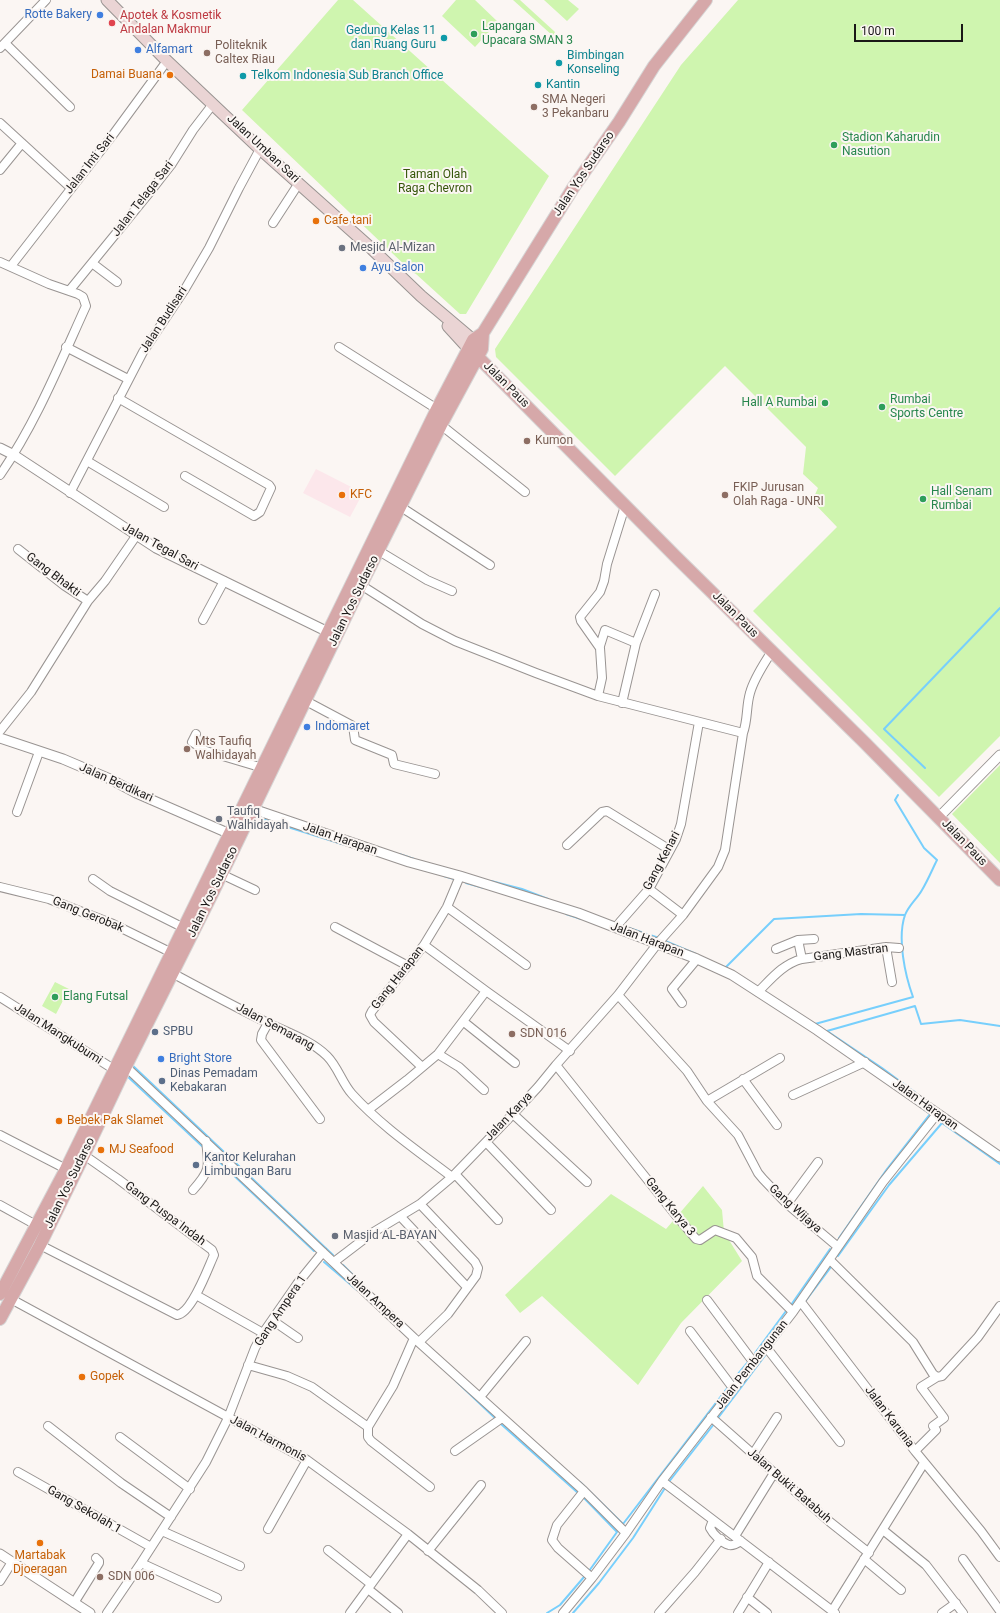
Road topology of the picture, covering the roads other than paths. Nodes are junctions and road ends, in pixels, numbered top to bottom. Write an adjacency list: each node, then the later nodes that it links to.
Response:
1 (46, 0): 4 (street)
2 (107, 0): 5 (main road, Jalan Umban Sari)
3 (706, 0): 20 (main road, Jalan Yos Sudarso)
4 (2, 45): 7 (street)
5 (167, 61): 6 (main road, Jalan Umban Sari); 13 (street, Jalan Inti Sari)
6 (213, 104): 10 (main road, Jalan Umban Sari); 16 (street, Jalan Telaga Sari)
7 (70, 107)
8 (2, 129): 9 (street)
9 (22, 143): 11 (street); 13 (street)
10 (260, 149): 12 (main road, Jalan Umban Sari); 23 (street, Jalan Budisari)
11 (0, 170)
12 (299, 183): 14 (street); 20 (main road, Jalan Umban Sari)
13 (70, 188): 17 (street, Jalan Inti Sari)
14 (273, 223)
15 (0, 262): 17 (street)
16 (92, 263): 18 (street); 19 (street, Jalan Telaga Sari)
17 (11, 266): 19 (street)
18 (117, 282)
19 (69, 291): 21 (street)
20 (477, 345): 25 (main road, Jalan Yos Sudarso); 26 (main road, Jalan Yos Sudarso); 34 (main road, Jalan Paus); 66 (main road, Jalan Paus)
21 (66, 347): 23 (street); 28 (street)
22 (339, 347): 25 (street)
23 (128, 379): 24 (street, Jalan Budisari)
24 (118, 398): 29 (street, Jalan Budisari); 31 (street)
25 (437, 409): 38 (main road, Jalan Yos Sudarso)
26 (441, 425): 32 (street); 36 (main road, Jalan Yos Sudarso)
27 (0, 448): 28 (street, Jalan Tegal Sari)
28 (14, 455): 30 (street); 33 (street, Jalan Tegal Sari)
29 (87, 461): 33 (street, Jalan Budisari); 35 (street)
30 (0, 475)
31 (186, 476)
32 (525, 492)
33 (70, 493): 37 (street, Jalan Tegal Sari)
34 (626, 506): 50 (street); 51 (main road, Jalan Paus)
35 (164, 507)
36 (400, 507): 38 (main road, Jalan Yos Sudarso); 41 (street)
37 (136, 536): 42 (street, Jalan Tegal Sari); 46 (street)
38 (381, 536): 40 (main road, Jalan Yos Sudarso); 48 (main road, Jalan Yos Sudarso)
39 (18, 549): 46 (street, Gang Bhakti)
40 (379, 551): 43 (main road, Jalan Yos Sudarso); 44 (street)
41 (490, 565)
42 (224, 581): 47 (street); 48 (street, Jalan Tegal Sari)
43 (361, 586): 52 (street); 53 (main road, Jalan Yos Sudarso)
44 (452, 591)
45 (655, 594): 49 (street)
46 (88, 601): 56 (street)
47 (203, 620)
48 (328, 632): 62 (main road, Jalan Yos Sudarso)
49 (636, 643): 50 (street); 54 (street)
50 (600, 646): 52 (street)
51 (772, 651): 57 (street, Jalan Karya); 66 (main road, Jalan Paus)
52 (598, 696): 54 (street)
53 (306, 701): 63 (street); 64 (main road, Jalan Yos Sudarso)
54 (622, 703): 55 (street)
55 (699, 722): 57 (street); 69 (street, Gang Kenari)
56 (0, 731)
57 (744, 733): 80 (street, Jalan Karya)
58 (196, 734): 62 (street)
59 (0, 738): 60 (street, Jalan Berdikari)
60 (39, 752): 65 (street); 67 (street, Jalan Berdikari)
61 (1000, 755): 66 (street)
62 (263, 768): 67 (main road, Jalan Yos Sudarso)
63 (435, 774)
64 (253, 809): 71 (main road, Jalan Yos Sudarso); 72 (street, Jalan Harapan)
65 (17, 812)
66 (941, 816): 70 (main road, Jalan Paus); 74 (main road, Jalan Paus)
67 (230, 834): 78 (main road, Jalan Yos Sudarso)
68 (567, 845): 69 (street)
69 (670, 850): 76 (street, Gang Kenari)
70 (1000, 871)
71 (221, 874): 77 (street); 78 (main road, Jalan Yos Sudarso)
72 (460, 877): 79 (street, Gang Harapan); 81 (street, Jalan Harapan)
73 (93, 879): 83 (street)
74 (1000, 880)
75 (0, 887): 91 (street, Gang Gerobak)
76 (649, 889): 80 (street); 81 (street, Gang Kenari)
77 (255, 890)
78 (207, 892): 83 (main road, Jalan Yos Sudarso); 96 (main road, Jalan Yos Sudarso)
79 (447, 907): 87 (street, Gang Harapan); 94 (street)
80 (683, 915): 86 (street, Jalan Karya)
81 (618, 924): 86 (street, Jalan Harapan)
82 (335, 927): 95 (street)
83 (184, 928): 91 (main road, Jalan Yos Sudarso)
84 (814, 939): 85 (street, Gang Mastran)
85 (798, 940): 90 (street, Gang Mastran); 92 (street, Gang Mastran)
86 (659, 943): 93 (street, Jalan Harapan); 100 (street, Jalan Karya)
87 (424, 944): 95 (street, Gang Harapan); 98 (street)
88 (886, 947): 89 (street, Gang Mastran); 92 (street, Gang Mastran); 97 (street)
89 (899, 948)
90 (776, 950)
91 (172, 953): 112 (main road, Jalan Yos Sudarso)
92 (802, 958): 99 (street, Gang Mastran)
93 (698, 959): 99 (street, Jalan Harapan); 102 (street)
94 (526, 965)
95 (408, 966): 111 (street, Gang Harapan)
96 (172, 973): 104 (street, Jalan Semarang); 112 (main road, Jalan Yos Sudarso)
97 (892, 982)
98 (486, 991): 103 (street); 105 (street)
99 (758, 992): 108 (street, Jalan Harapan)
100 (618, 995): 105 (street, Jalan Karya); 116 (street, Gang Wijaya)
101 (2, 1001): 112 (street, Jalan Mangkubumi)
102 (682, 1003)
103 (464, 1022): 106 (street); 109 (street)
104 (268, 1023): 117 (street, Jalan Semarang); 120 (street)
105 (570, 1050): 110 (street, Jalan Karya)
106 (438, 1054): 111 (street); 114 (street)
107 (780, 1058): 113 (street)
108 (865, 1062): 115 (street); 119 (street, Jalan Harapan)
109 (515, 1063)
110 (556, 1065): 118 (street, Jalan Karya); 150 (street, Gang Karya 3)
111 (422, 1067): 117 (street)
112 (120, 1069): 123 (street, Jalan Ampera); 125 (main road, Jalan Yos Sudarso); 128 (main road, Jalan Yos Sudarso)
113 (744, 1079): 116 (street); 121 (street)
114 (484, 1090)
115 (793, 1095)
116 (707, 1101): 133 (street, Gang Wijaya)
117 (368, 1110): 129 (street, Jalan Semarang)
118 (513, 1114): 124 (street, Jalan Karya); 130 (street)
119 (937, 1114): 126 (street, Jalan Harapan); 139 (street, Jalan Pembangunan)
120 (320, 1119)
121 (777, 1125)
122 (0, 1135): 128 (street)
123 (206, 1141): 131 (street); 141 (street, Jalan Ampera)
124 (486, 1142): 129 (street, Jalan Karya); 135 (street)
125 (84, 1155): 140 (main road, Jalan Yos Sudarso); 146 (street, Gang Puspa Indah)
126 (1000, 1157)
127 (818, 1162): 133 (street)
128 (66, 1169): 138 (main road, Jalan Yos Sudarso)
129 (453, 1176): 132 (street, Jalan Karya); 137 (street, Jalan Semarang)
130 (587, 1182)
131 (193, 1190)
132 (420, 1204): 136 (street, Jalan Karya); 144 (street)
133 (787, 1204): 139 (street, Gang Wijaya)
134 (0, 1205): 138 (street)
135 (551, 1210)
136 (400, 1216): 142 (street, Jalan Karya); 144 (street)
137 (498, 1220)
138 (36, 1225): 140 (main road, Jalan Yos Sudarso)
139 (837, 1245): 143 (street, Jalan Pembangunan)
140 (32, 1250): 145 (main road, Jalan Yos Sudarso); 146 (street, Gang Puspa Indah)
141 (323, 1252): 142 (street, Jalan Ampera); 152 (street, Gang Ampera 1)
142 (334, 1262): 156 (street, Jalan Ampera)
143 (833, 1263): 148 (street, Jalan Pembangunan); 161 (street)
144 (467, 1287): 156 (street)
145 (3, 1294): 151 (main road, Jalan Yos Sudarso); 166 (street, Jalan Harmonis)
146 (196, 1295): 154 (street)
147 (708, 1300): 159 (street)
148 (801, 1302): 150 (street, Jalan Pembangunan); 173 (street, Jalan Karunia)
149 (1000, 1306): 161 (street)
150 (793, 1312): 158 (street, Jalan Pembangunan)
151 (0, 1320)
152 (272, 1320): 154 (street, Gang Ampera 1); 155 (street)
153 (690, 1331): 162 (street)
154 (263, 1333): 160 (street, Gang Ampera 1)
155 (298, 1338)
156 (416, 1340): 163 (street, Jalan Ampera); 169 (street)
157 (526, 1342): 163 (street)
158 (768, 1349): 159 (street, Jalan Pembangunan); 171 (street)
159 (754, 1363): 162 (street, Jalan Pembangunan)
160 (248, 1365): 166 (street, Gang Ampera 1); 169 (street)
161 (937, 1377): 173 (street)
162 (734, 1388): 164 (street, Jalan Pembangunan)
163 (480, 1397): 167 (street, Jalan Ampera)
164 (711, 1417): 174 (street, Jalan Bukit Batabuh); 179 (street, Jalan Pembangunan)
165 (777, 1417): 174 (street)
166 (228, 1418): 175 (street, Jalan Harmonis); 182 (street)
167 (502, 1418): 172 (street); 183 (street, Jalan Ampera)
168 (48, 1426): 184 (street)
169 (368, 1427): 181 (street)
170 (120, 1437): 182 (street)
171 (840, 1442)
172 (456, 1450)
173 (915, 1451): 176 (street, Jalan Karunia)
174 (753, 1454): 178 (street, Jalan Bukit Batabuh)
175 (307, 1460): 186 (street); 190 (street, Jalan Harmonis)
176 (924, 1462): 187 (street); 198 (street, Jalan Karunia)
177 (18, 1472): 193 (street, Gang Sekolah 1)
178 (774, 1473): 191 (street); 197 (street, Jalan Bukit Batabuh)
179 (662, 1481): 185 (street); 189 (street, Jalan Pembangunan)
180 (481, 1485): 195 (street)
181 (430, 1487)
182 (190, 1489): 184 (street)
183 (584, 1491): 189 (street, Jalan Ampera); 205 (street)
184 (171, 1517): 188 (street)
185 (712, 1520): 191 (street); 192 (street)
186 (268, 1529)
187 (883, 1530): 197 (street); 212 (street)
188 (162, 1531): 193 (street); 204 (street)
189 (626, 1533): 205 (street, Jalan Pembangunan)
190 (408, 1534): 195 (street, Jalan Harmonis); 207 (street)
191 (738, 1538): 192 (street); 202 (street)
192 (721, 1539): 221 (street)
193 (151, 1548): 203 (street)
194 (328, 1550): 207 (street)
195 (428, 1551): 220 (street, Jalan Harmonis)
196 (0, 1554): 201 (street)
197 (867, 1556): 208 (street, Jalan Bukit Batabuh); 215 (street)
198 (1000, 1557)
199 (96, 1558): 211 (street)
200 (963, 1559): 213 (street)
201 (12, 1562): 206 (street); 211 (street)
202 (769, 1562): 209 (street); 215 (street)
203 (141, 1563): 210 (street); 217 (street)
204 (240, 1566)
205 (592, 1578): 214 (street, Jalan Pembangunan)
206 (0, 1581)
207 (369, 1587): 218 (street); 219 (street)
208 (901, 1590)
209 (747, 1597): 222 (street); 223 (street)
210 (216, 1598)
211 (74, 1602): 216 (street)
212 (956, 1603): 224 (street); 225 (street)
213 (1000, 1611): 226 (street)
214 (565, 1612)
215 (834, 1612)
216 (90, 1613)
217 (107, 1613)
218 (350, 1613)
219 (398, 1613)
220 (502, 1613)
221 (659, 1613)
222 (738, 1613)
223 (767, 1613)
224 (942, 1613)
225 (963, 1613)
226 (997, 1613)

